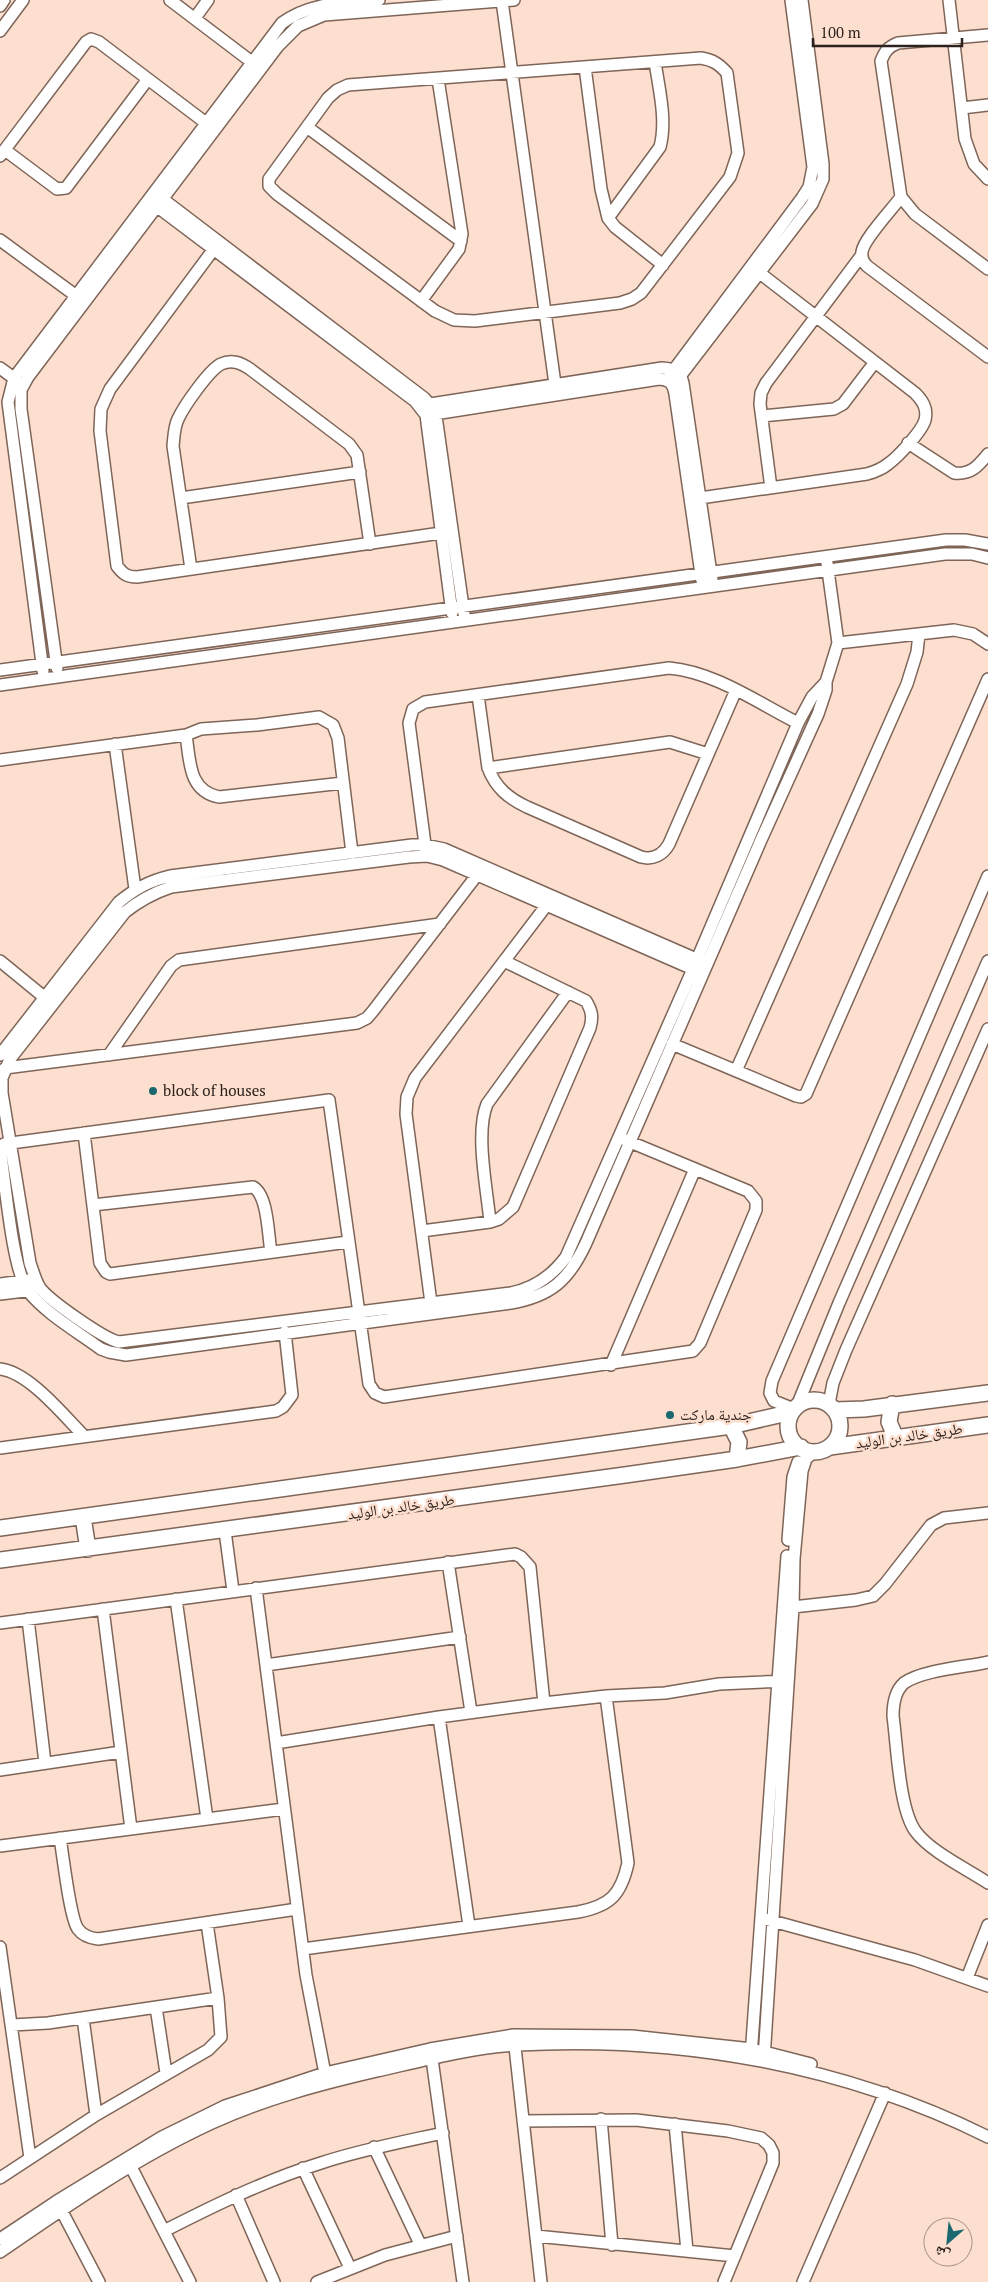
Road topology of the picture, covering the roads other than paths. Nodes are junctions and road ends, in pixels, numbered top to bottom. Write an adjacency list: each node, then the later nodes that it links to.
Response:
1 (4, 0): 10 (street)
2 (23, 0): 12 (street)
3 (170, 0): 11 (street)
4 (208, 0): 11 (street)
5 (508, 0): 9 (street); 18 (street)
6 (791, 0): 36 (street)
7 (802, 0): 36 (street)
8 (950, 0): 14 (street)
9 (378, 3): 16 (street)
10 (0, 6)
11 (194, 18): 16 (street)
12 (0, 31)
13 (988, 34): 14 (street)
14 (954, 38): 22 (street); 27 (street)
15 (656, 62): 17 (street); 29 (street); 34 (street)
16 (256, 65): 23 (street); 28 (street)
17 (585, 67): 18 (street); 29 (street)
18 (512, 73): 20 (street); 39 (street)
19 (148, 79): 23 (street); 25 (street); 25 (street)
20 (438, 79): 24 (street); 31 (street)
21 (988, 105): 22 (street)
22 (962, 108): 26 (street)
23 (206, 123): 28 (street)
24 (307, 127): 31 (street); 38 (street)
25 (2, 153)
26 (988, 179)
27 (901, 197): 33 (street); 35 (street)
28 (155, 199): 32 (street); 37 (street); 45 (street)
29 (608, 218): 34 (street)
30 (0, 240): 37 (street)
31 (461, 241): 38 (street)
32 (216, 246): 50 (street); 63 (street)
33 (861, 256): 40 (street); 41 (street)
34 (663, 265): 39 (street)
35 (988, 269)
36 (756, 270): 40 (street); 44 (street)
37 (75, 295): 45 (street)
38 (421, 301): 39 (street)
39 (545, 312): 47 (street)
40 (815, 316): 42 (street); 51 (street)
41 (988, 357)
42 (875, 362): 51 (street); 52 (street)
43 (0, 368): 45 (street)
44 (678, 372): 46 (street); 47 (street); 57 (street)
45 (18, 381): 48 (street); 49 (street)
46 (670, 382): 50 (street); 65 (street)
47 (554, 384): 50 (street)
48 (4, 390): 49 (street); 77 (street)
49 (20, 401): 76 (street)
50 (428, 410): 58 (street)
51 (762, 416): 55 (street)
52 (908, 443): 53 (street); 55 (street)
53 (988, 454)
54 (360, 472): 56 (street); 56 (street); 59 (street)
55 (771, 488): 57 (street)
56 (181, 498): 63 (street)
57 (700, 498): 65 (street)
58 (444, 528): 59 (street); 68 (street)
59 (370, 544): 63 (street)
60 (988, 544): 61 (street)
61 (826, 557): 64 (street); 65 (street)
62 (988, 558): 64 (street)
63 (191, 569)
64 (828, 570): 66 (street); 73 (street)
65 (706, 573): 66 (street); 67 (street)
66 (708, 587): 69 (street)
67 (531, 597): 68 (street); 69 (street)
68 (457, 607): 70 (street); 72 (street)
69 (533, 611): 70 (street)
70 (459, 621): 75 (street)
71 (919, 634): 73 (street); 74 (street); 112 (street)
72 (240, 637): 75 (street); 76 (street)
73 (838, 643): 82 (street)
74 (988, 644)
75 (242, 651): 79 (street)
76 (56, 662): 77 (street); 79 (street)
77 (42, 664): 78 (street); 81 (street)
78 (0, 670)
79 (58, 677): 81 (street)
80 (988, 678): 112 (street)
81 (44, 679): 83 (street)
82 (826, 682): 86 (street); 104 (street)
83 (0, 685)
84 (736, 690): 85 (street); 86 (street); 89 (street)
85 (478, 695): 91 (street); 93 (street)
86 (798, 723): 104 (street)
87 (186, 735): 88 (street); 92 (street); 92 (street)
88 (114, 744): 90 (street); 97 (street)
89 (708, 754): 91 (street); 91 (street)
90 (0, 760)
91 (488, 768)
92 (343, 782): 94 (street)
93 (426, 851): 94 (street); 95 (street); 100 (street); 104 (street)
94 (352, 852): 97 (street)
95 (477, 876): 98 (street); 99 (street)
96 (988, 876): 136 (street)
97 (135, 889): 100 (street)
98 (546, 906): 102 (street); 104 (street)
99 (440, 924): 110 (street); 110 (street)
100 (94, 942): 106 (street); 111 (street)
101 (0, 961): 106 (street)
102 (504, 961): 105 (street); 120 (street)
103 (988, 961): 136 (street)
104 (700, 966): 108 (street); 114 (street)
105 (568, 992): 119 (street); 119 (street)
106 (44, 997): 109 (street)
107 (988, 1029): 135 (street)
108 (672, 1044): 112 (street); 114 (street)
109 (0, 1055)
110 (109, 1055): 111 (street)
111 (5, 1068): 115 (street)
112 (736, 1071)
113 (84, 1134): 115 (street); 117 (street); 121 (street)
114 (624, 1139): 116 (street); 127 (street); 128 (street)
115 (3, 1145): 118 (street); 124 (street)
116 (694, 1169): 131 (street); 131 (street)
117 (93, 1205): 122 (street); 122 (street)
118 (4, 1209): 125 (street)
119 (490, 1222): 120 (street)
120 (422, 1231): 127 (street)
121 (348, 1242): 122 (street); 128 (street)
122 (271, 1252)
123 (0, 1284): 125 (street)
124 (38, 1284): 125 (street); 129 (street)
125 (25, 1285): 126 (street); 130 (street)
126 (0, 1294)
127 (431, 1303): 128 (street)
128 (358, 1318): 129 (street); 131 (street)
129 (309, 1324): 130 (street)
130 (285, 1332): 139 (street)
131 (611, 1364)
132 (0, 1369): 139 (street)
133 (988, 1394): 134 (street)
134 (892, 1404): 135 (street); 140 (street)
135 (832, 1407): 136 (street); 141 (street)
136 (794, 1409): 138 (street); 143 (street)
137 (988, 1425): 140 (street, طريق خالد بن الوليد)
138 (731, 1426): 144 (street); 146 (street)
139 (84, 1436): 142 (street)
140 (896, 1438): 141 (street, طريق خالد بن الوليد)
141 (830, 1447): 143 (street)
142 (0, 1448)
143 (806, 1449): 144 (street, طريق خالد بن الوليد); 155 (street); 162 (street)
144 (737, 1459): 148 (street, طريق خالد بن الوليد)
145 (988, 1513): 155 (street)
146 (83, 1517): 147 (street); 149 (street)
147 (0, 1528)
148 (224, 1531): 149 (street, طريق خالد بن الوليد); 153 (street)
149 (88, 1549): 150 (street, طريق خالد بن الوليد)
150 (0, 1560)
151 (448, 1562): 152 (street); 159 (street); 164 (street)
152 (256, 1588): 153 (street); 161 (street)
153 (233, 1591): 154 (street)
154 (176, 1599): 156 (street); 172 (street)
155 (793, 1607): 162 (street)
156 (103, 1609): 157 (street); 168 (street)
157 (28, 1619): 158 (street); 169 (street)
158 (0, 1623)
159 (460, 1637): 161 (street); 165 (street)
160 (988, 1662): 176 (street)
161 (266, 1665): 167 (street)
162 (783, 1681): 163 (street); 178 (street)
163 (606, 1696): 164 (street); 181 (street)
164 (544, 1703): 165 (street)
165 (471, 1712): 166 (street)
166 (438, 1717): 167 (street); 181 (street)
167 (276, 1743): 171 (street)
168 (121, 1752): 169 (street); 173 (street)
169 (45, 1763): 170 (street)
170 (0, 1770)
171 (284, 1809): 172 (street); 177 (street)
172 (207, 1819): 173 (street)
173 (131, 1829): 174 (street)
174 (60, 1838): 175 (street); 179 (street)
175 (0, 1846)
176 (988, 1883)
177 (297, 1909): 179 (street); 183 (street)
178 (767, 1919): 184 (street); 191 (street); 192 (street)
179 (207, 1923): 186 (street)
180 (988, 1925): 184 (street)
181 (469, 1926): 183 (street)
182 (0, 1947): 189 (street)
183 (303, 1949): 195 (street)
184 (967, 1978): 185 (street)
185 (988, 1986)
186 (218, 1998): 187 (street); 194 (street)
187 (156, 2008): 188 (street); 194 (street)
188 (83, 2018): 189 (street); 197 (street)
189 (12, 2025): 205 (street)
190 (514, 2040): 191 (street); 193 (street); 195 (street); 199 (street)
191 (751, 2054): 192 (street)
192 (764, 2056): 196 (street); 201 (street)
193 (432, 2058): 195 (street); 202 (street)
194 (166, 2073): 197 (street)
195 (326, 2078): 206 (street)
196 (886, 2093): 203 (street); 228 (street)
197 (96, 2115): 205 (street)
198 (601, 2119): 199 (street); 200 (street); 216 (street)
199 (523, 2121): 213 (street)
200 (675, 2124): 218 (street); 219 (street)
201 (988, 2129)
202 (442, 2133): 204 (street); 212 (street)
203 (988, 2137)
204 (374, 2147): 207 (street); 215 (street)
205 (30, 2158): 208 (street)
206 (129, 2162): 210 (street); 211 (street)
207 (303, 2168): 209 (street); 220 (street)
208 (0, 2178)
209 (236, 2195): 211 (street); 223 (street)
210 (59, 2205): 214 (street); 217 (street); 221 (street)
211 (164, 2231): 222 (street)
212 (457, 2236): 215 (street); 225 (street)
213 (536, 2236): 216 (street); 226 (street)
214 (0, 2239)
215 (420, 2244): 220 (street)
216 (612, 2244): 218 (street)
217 (0, 2252)
218 (687, 2252): 219 (street)
219 (735, 2256): 227 (street)
220 (350, 2268): 224 (street)
221 (97, 2281)
222 (190, 2282)
223 (274, 2282)
224 (317, 2282)
225 (463, 2282)
226 (541, 2282)
227 (724, 2282)
228 (803, 2282)

